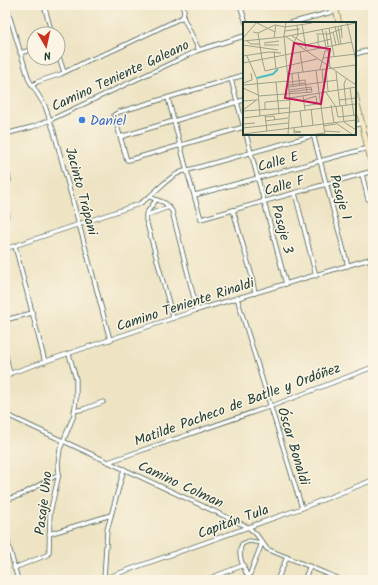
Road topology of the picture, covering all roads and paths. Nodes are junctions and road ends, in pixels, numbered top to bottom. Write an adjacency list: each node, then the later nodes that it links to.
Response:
1 (6, 5): 7 (street, Jacinto Trápani)
2 (44, 5): 14 (street)
3 (183, 5): 6 (street)
4 (240, 5): 10 (street)
5 (335, 8): 11 (street); 12 (main road)
6 (183, 17): 17 (street); 22 (street)
7 (10, 18): 8 (street); 9 (street, Jacinto Trápani)
8 (5, 19)
9 (11, 22): 13 (street); 19 (street, Jacinto Trápani)
10 (246, 22)
11 (293, 22)
12 (339, 22)
13 (5, 24)
14 (50, 26)
15 (243, 36): 17 (street, Camino Teniente Galeano)
16 (373, 49): 20 (street)
17 (199, 50): 30 (street, Camino Teniente Galeano)
18 (26, 51): 19 (street)
19 (20, 53): 25 (street, Jacinto Trápani)
20 (356, 54)
21 (62, 66): 22 (street)
22 (64, 72): 25 (street)
23 (243, 75): 24 (street)
24 (231, 79): 26 (street); 29 (street)
25 (32, 86): 30 (street, Jacinto Trápani)
26 (168, 98): 31 (street); 39 (street)
27 (356, 99): 33 (main road)
28 (243, 100): 29 (street)
29 (237, 102): 31 (street); 32 (street)
30 (50, 120): 36 (street, Camino Teniente Galeano); 62 (street, Jacinto Trápani)
31 (174, 120): 39 (street); 40 (street)
32 (243, 123)
33 (362, 123): 34 (street); 41 (main road)
34 (356, 125)
35 (243, 127): 40 (street)
36 (5, 134)
37 (246, 135): 42 (street, Pasaje 3)
38 (313, 135): 42 (street); 44 (street, Pasaje 1)
39 (120, 136): 40 (street)
40 (181, 146): 45 (street)
41 (368, 148): 44 (street, Calle E); 46 (main road)
42 (251, 152): 45 (street); 48 (street, Pasaje 3)
43 (5, 161): 50 (street)
44 (320, 161): 48 (street, Calle E); 49 (street, Pasaje 1)
45 (187, 171): 52 (street); 53 (street)
46 (373, 171): 47 (street, Calle F)
47 (362, 174): 49 (street, Calle F); 54 (street)
48 (258, 178): 52 (street, Calle E); 56 (street, Pasaje 3)
49 (326, 185): 51 (street, Calle F); 66 (street, Pasaje 1)
50 (5, 186)
51 (295, 193): 56 (street, Calle F); 67 (street)
52 (195, 195): 59 (street, Calle F)
53 (150, 197): 55 (street); 62 (street)
54 (368, 199)
55 (156, 200): 58 (street); 60 (street)
56 (264, 202): 59 (street, Calle F); 68 (street, Pasaje 3)
57 (5, 205): 61 (street)
58 (169, 207): 60 (street); 71 (street)
59 (233, 210): 69 (street)
60 (146, 217): 73 (street)
61 (6, 218)
62 (79, 225): 63 (street); 75 (street, Jacinto Trápani)
63 (15, 246): 64 (street); 72 (street)
64 (5, 250)
65 (373, 258): 66 (street, Camino Teniente Rinaldi)
66 (348, 266): 67 (street, Camino Teniente Rinaldi)
67 (316, 276): 68 (street, Camino Teniente Rinaldi)
68 (286, 284): 69 (street, Camino Teniente Rinaldi)
69 (255, 293): 70 (street, Camino Teniente Rinaldi)
70 (237, 298): 71 (street, Camino Teniente Rinaldi); 83 (street, Óscar Bonaldi)
71 (197, 310): 73 (street, Camino Teniente Rinaldi)
72 (32, 313): 74 (street); 78 (street)
73 (172, 318): 75 (street, Camino Teniente Rinaldi)
74 (5, 320)
75 (110, 340): 77 (street, Camino Teniente Rinaldi)
76 (5, 352): 80 (street)
77 (69, 354): 78 (street, Camino Teniente Rinaldi); 84 (street, Pasaje Uno)
78 (46, 362): 80 (street, Camino Teniente Rinaldi)
79 (373, 367): 83 (street, Matilde Pacheco de Batlle y Ordóñez)
80 (10, 374): 81 (street, Camino Teniente Rinaldi)
81 (5, 375)
82 (103, 402): 84 (street)
83 (270, 406): 87 (street, Matilde Pacheco de Batlle y Ordóñez); 92 (street, Óscar Bonaldi)
84 (74, 411): 86 (street, Pasaje Uno)
85 (5, 414): 86 (street, Camino Colman)
86 (63, 441): 87 (street, Camino Colman); 89 (street, Pasaje Uno)
87 (108, 462): 88 (street, Camino Colman)
88 (124, 469): 93 (street); 94 (street, Camino Colman)
89 (59, 474): 91 (street); 96 (street, Pasaje Uno)
90 (373, 480): 92 (street, Capitán Tula)
91 (5, 500)
92 (302, 508): 94 (street, Capitán Tula)
93 (111, 516): 96 (street); 103 (street)
94 (248, 527): 97 (street, Camino Colman); 103 (street, Capitán Tula)
95 (5, 532): 101 (street)
96 (49, 534): 101 (street, Pasaje Uno)
97 (262, 543): 98 (street, Camino Colman); 99 (street); 104 (street)
98 (287, 557): 100 (street, Camino Colman); 107 (street)
99 (244, 565): 104 (street); 106 (street)
100 (310, 566): 102 (street, Camino Colman); 108 (street)
101 (14, 568): 105 (street)
102 (333, 578): 109 (street, Camino Colman)
103 (102, 579)
104 (249, 579)
105 (18, 580)
106 (205, 580)
107 (277, 580)
108 (304, 580)
109 (342, 580)

